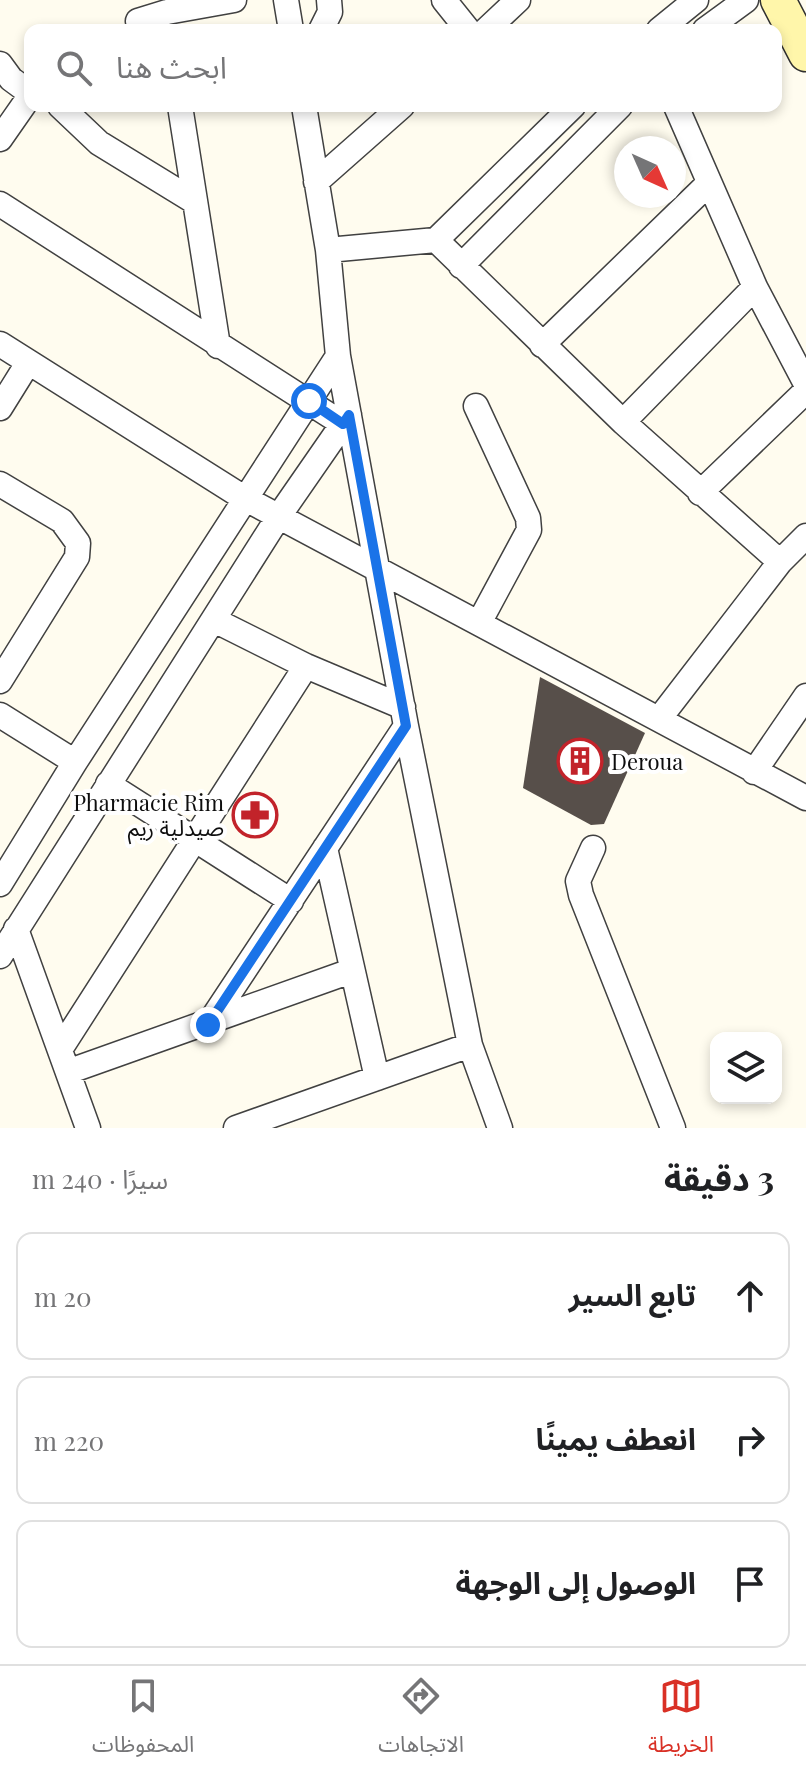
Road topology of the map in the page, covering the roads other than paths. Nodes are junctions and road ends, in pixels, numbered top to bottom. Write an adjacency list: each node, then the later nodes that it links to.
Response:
1 (234, 0): 9 (street)
2 (286, 0): 11 (street)
3 (329, 0): 12 (street)
4 (444, 0): 13 (street)
5 (518, 0): 14 (street)
6 (696, 0): 15 (street)
7 (746, 0): 16 (street)
8 (778, 0): 17 (street)
9 (167, 14): 10 (street)
10 (135, 17)
11 (290, 24)
12 (324, 24)
13 (463, 24)
14 (492, 24)
15 (666, 24)
16 (713, 24)
17 (806, 54)
18 (0, 64): 19 (street)
19 (24, 89)
20 (24, 103): 29 (street)
21 (66, 112): 33 (street)
22 (181, 112): 33 (street)
23 (305, 112): 31 (street)
24 (395, 112): 31 (street)
25 (557, 112): 35 (street)
26 (560, 112): 30 (street)
27 (614, 112): 30 (street)
28 (678, 112): 32 (street)
29 (0, 139)
30 (582, 143): 37 (street)
31 (316, 182): 36 (street)
32 (708, 184): 38 (street); 40 (street)
33 (192, 200): 41 (street)
34 (0, 204): 41 (street)
35 (436, 240): 36 (street); 37 (street)
36 (328, 250): 42 (street)
37 (461, 266): 40 (street)
38 (755, 287): 44 (street); 50 (street)
39 (0, 344): 43 (street)
40 (542, 345): 50 (street)
41 (218, 346): 46 (street)
42 (338, 356): 46 (street); 49 (street)
43 (28, 363): 48 (street); 53 (street)
44 (806, 384)
45 (806, 391): 52 (street)
46 (309, 401): 49 (street); 53 (street)
47 (476, 406): 59 (street)
48 (0, 408)
49 (346, 420): 54 (street); 57 (street)
50 (623, 422): 52 (street)
51 (0, 484): 61 (street)
52 (700, 493): 56 (street)
53 (244, 498): 54 (street); 66 (street)
54 (279, 516): 57 (street); 58 (street)
55 (806, 536): 56 (street)
56 (780, 562): 65 (street)
57 (380, 571): 59 (street); 64 (street)
58 (214, 620): 60 (street); 68 (street)
59 (479, 623): 65 (street)
60 (306, 666): 64 (street); 70 (street)
61 (0, 681)
62 (806, 696): 67 (street)
63 (0, 715): 66 (street)
64 (405, 717): 71 (street); 79 (street)
65 (659, 719): 67 (street)
66 (75, 762): 73 (street)
67 (754, 772): 69 (street)
68 (108, 784): 70 (street); 75 (street)
69 (806, 798)
70 (196, 843): 74 (street); 80 (street)
71 (325, 848): 74 (street); 77 (street)
72 (593, 848): 87 (street)
73 (0, 884)
74 (291, 901): 78 (street)
75 (16, 929): 76 (street); 80 (street)
76 (0, 956)
77 (351, 971): 78 (street); 82 (street)
78 (208, 1025): 81 (street)
79 (470, 1045): 82 (street); 86 (street)
80 (61, 1048): 81 (street)
81 (70, 1071): 84 (street)
82 (377, 1078): 83 (street)
83 (290, 1120): 85 (street)
84 (88, 1128)
85 (236, 1128)
86 (500, 1128)
87 (673, 1128)

